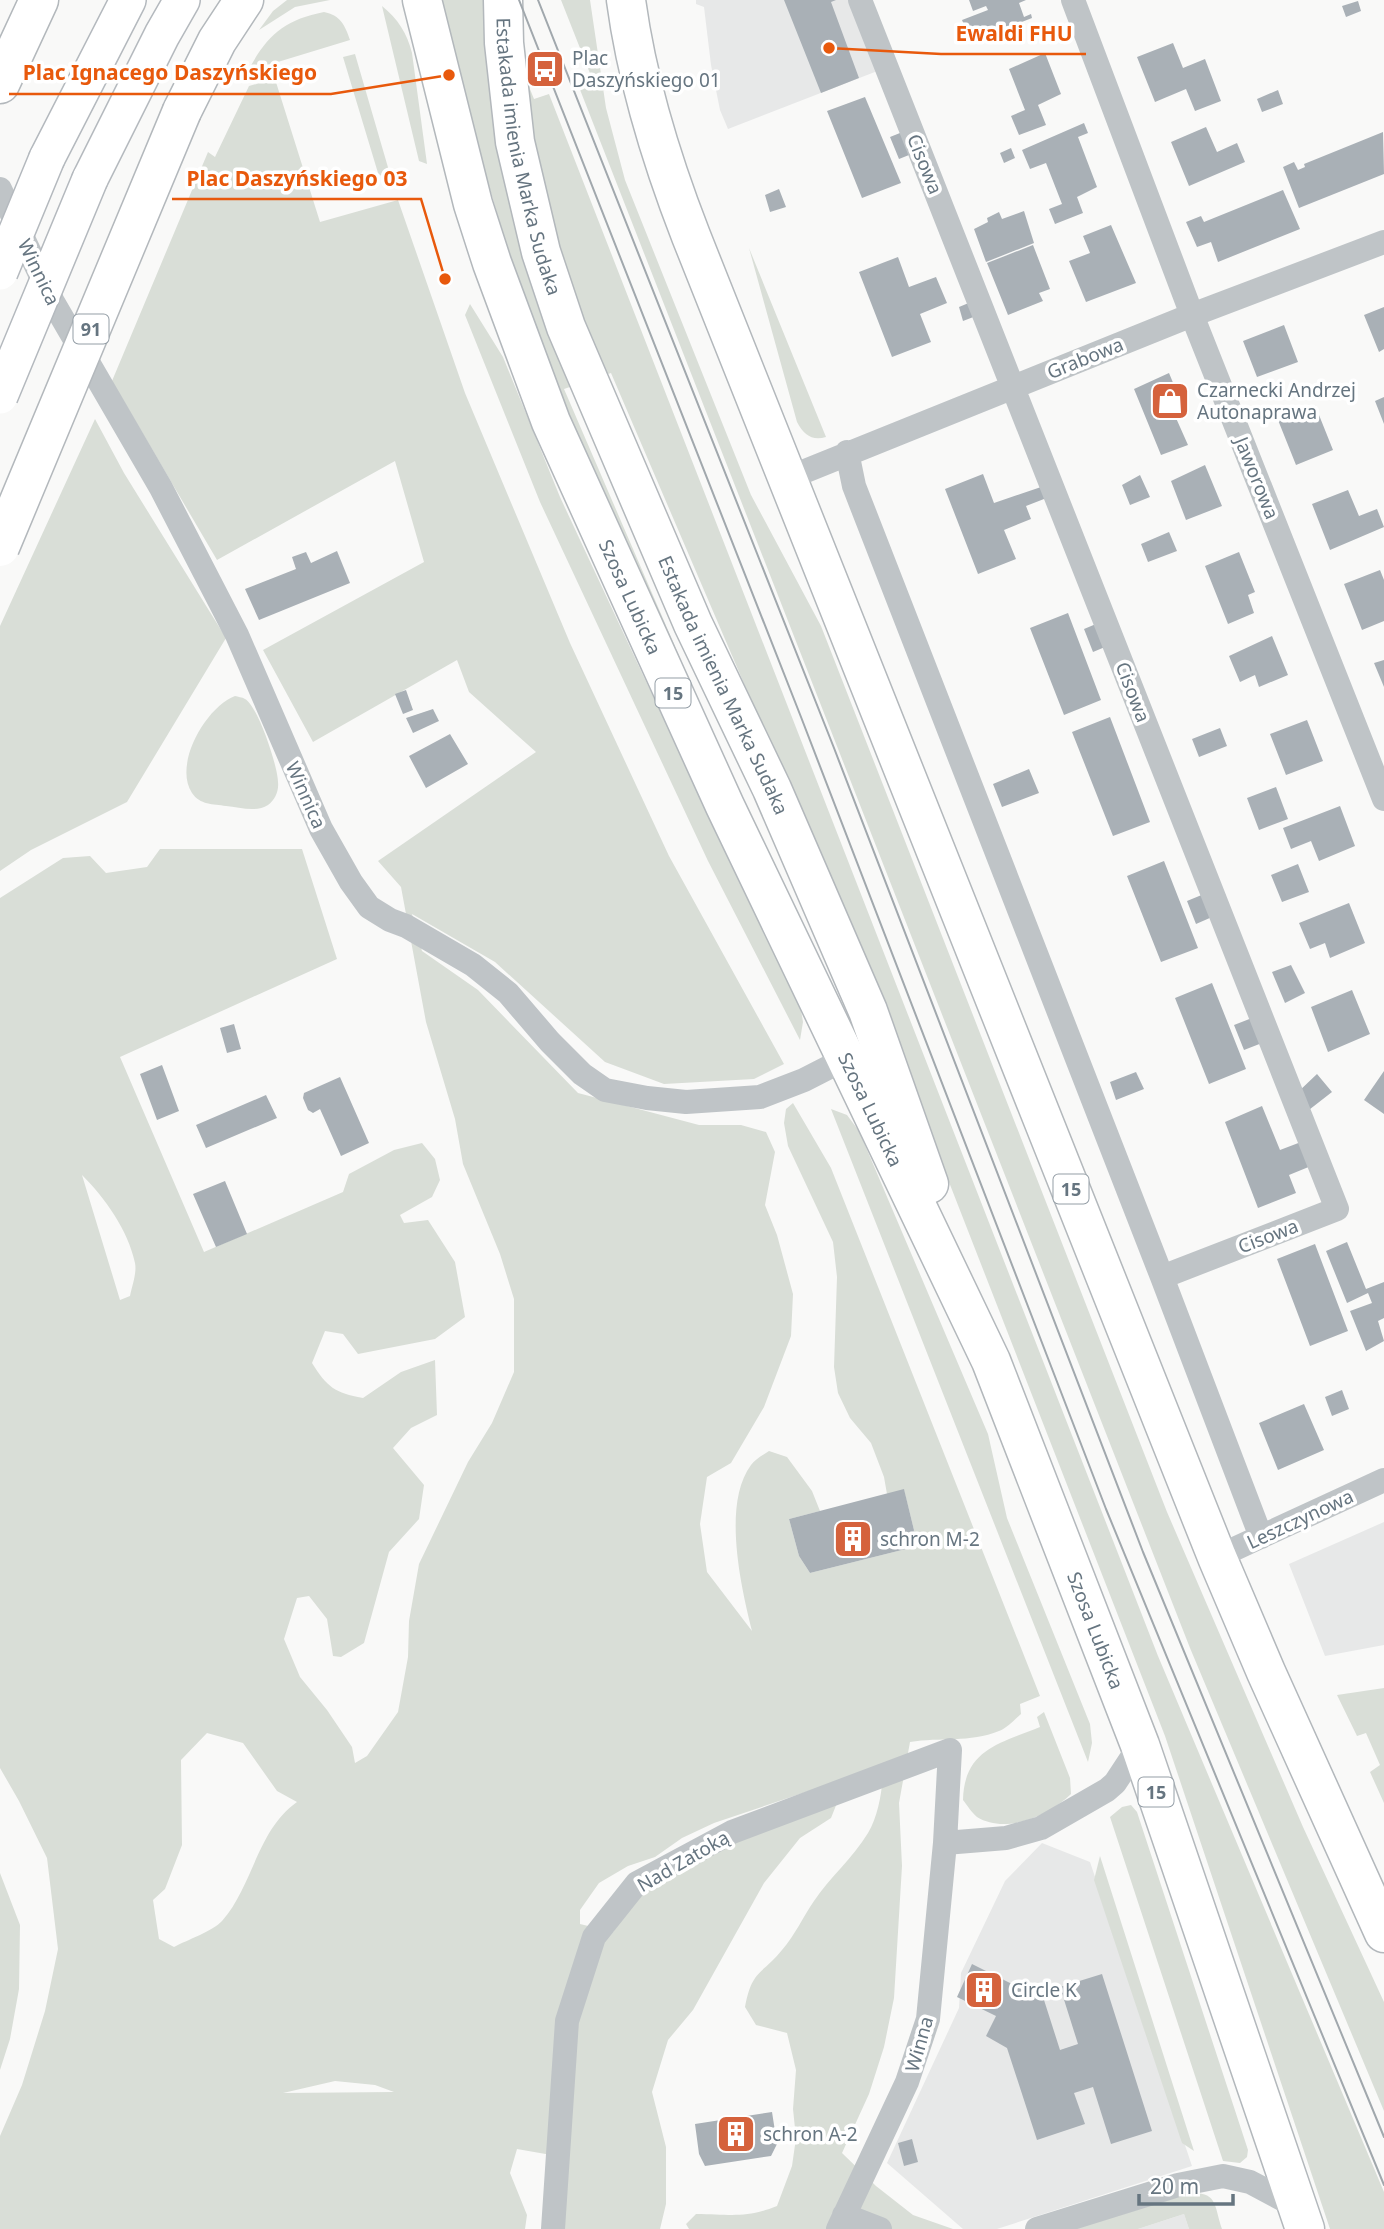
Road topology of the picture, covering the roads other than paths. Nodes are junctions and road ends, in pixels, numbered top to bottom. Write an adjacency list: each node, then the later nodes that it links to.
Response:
1 (39, 0): 10 (main road)
2 (128, 0): 13 (street, bridge)
3 (182, 0): 16 (street, bridge)
4 (244, 0): 19 (main road, 91, bridge)
5 (503, 0): 23 (main road, Estakada imienia Marka Sudaka)
6 (626, 0): 18 (main road, 15)
7 (860, 0): 15 (street, Cisowa)
8 (1073, 0): 14 (street, Jaworowa)
9 (420, 1): 21 (main road, Szosa Lubicka / 15)
10 (0, 84)
11 (0, 189): 21 (street, Winnica)
12 (1384, 242): 14 (street, Grabowa)
13 (0, 272)
14 (1192, 315): 15 (street, Grabowa); 20 (street, Jaworowa)
15 (1014, 387): 17 (street, Grabowa); 22 (street, Cisowa)
16 (0, 396)
17 (847, 452): 18 (street, Grabowa); 22 (street)
18 (788, 478): 26 (main road, 15)
19 (0, 547)
20 (1384, 799)
21 (845, 1059): 23 (main road, Szosa Lubicka / 15)
22 (1162, 1277): 25 (street)
23 (990, 1361): 27 (main road, Szosa Lubicka / 15)
24 (1384, 1480): 25 (street, Leszczynowa)
25 (1261, 1537): 26 (street, Leszczynowa)
26 (1217, 1557): 30 (main road, 15)
27 (1140, 1745): 29 (street); 31 (main road, Szosa Lubicka / 15)
28 (950, 1749): 29 (street, Winna); 33 (street, Nad Zatoką)
29 (945, 1843): 32 (street, Winna)
30 (1384, 1933)
31 (1301, 2218): 35 (street)
32 (841, 2222): 34 (street)
33 (553, 2229)
34 (880, 2229)
35 (1037, 2229)

